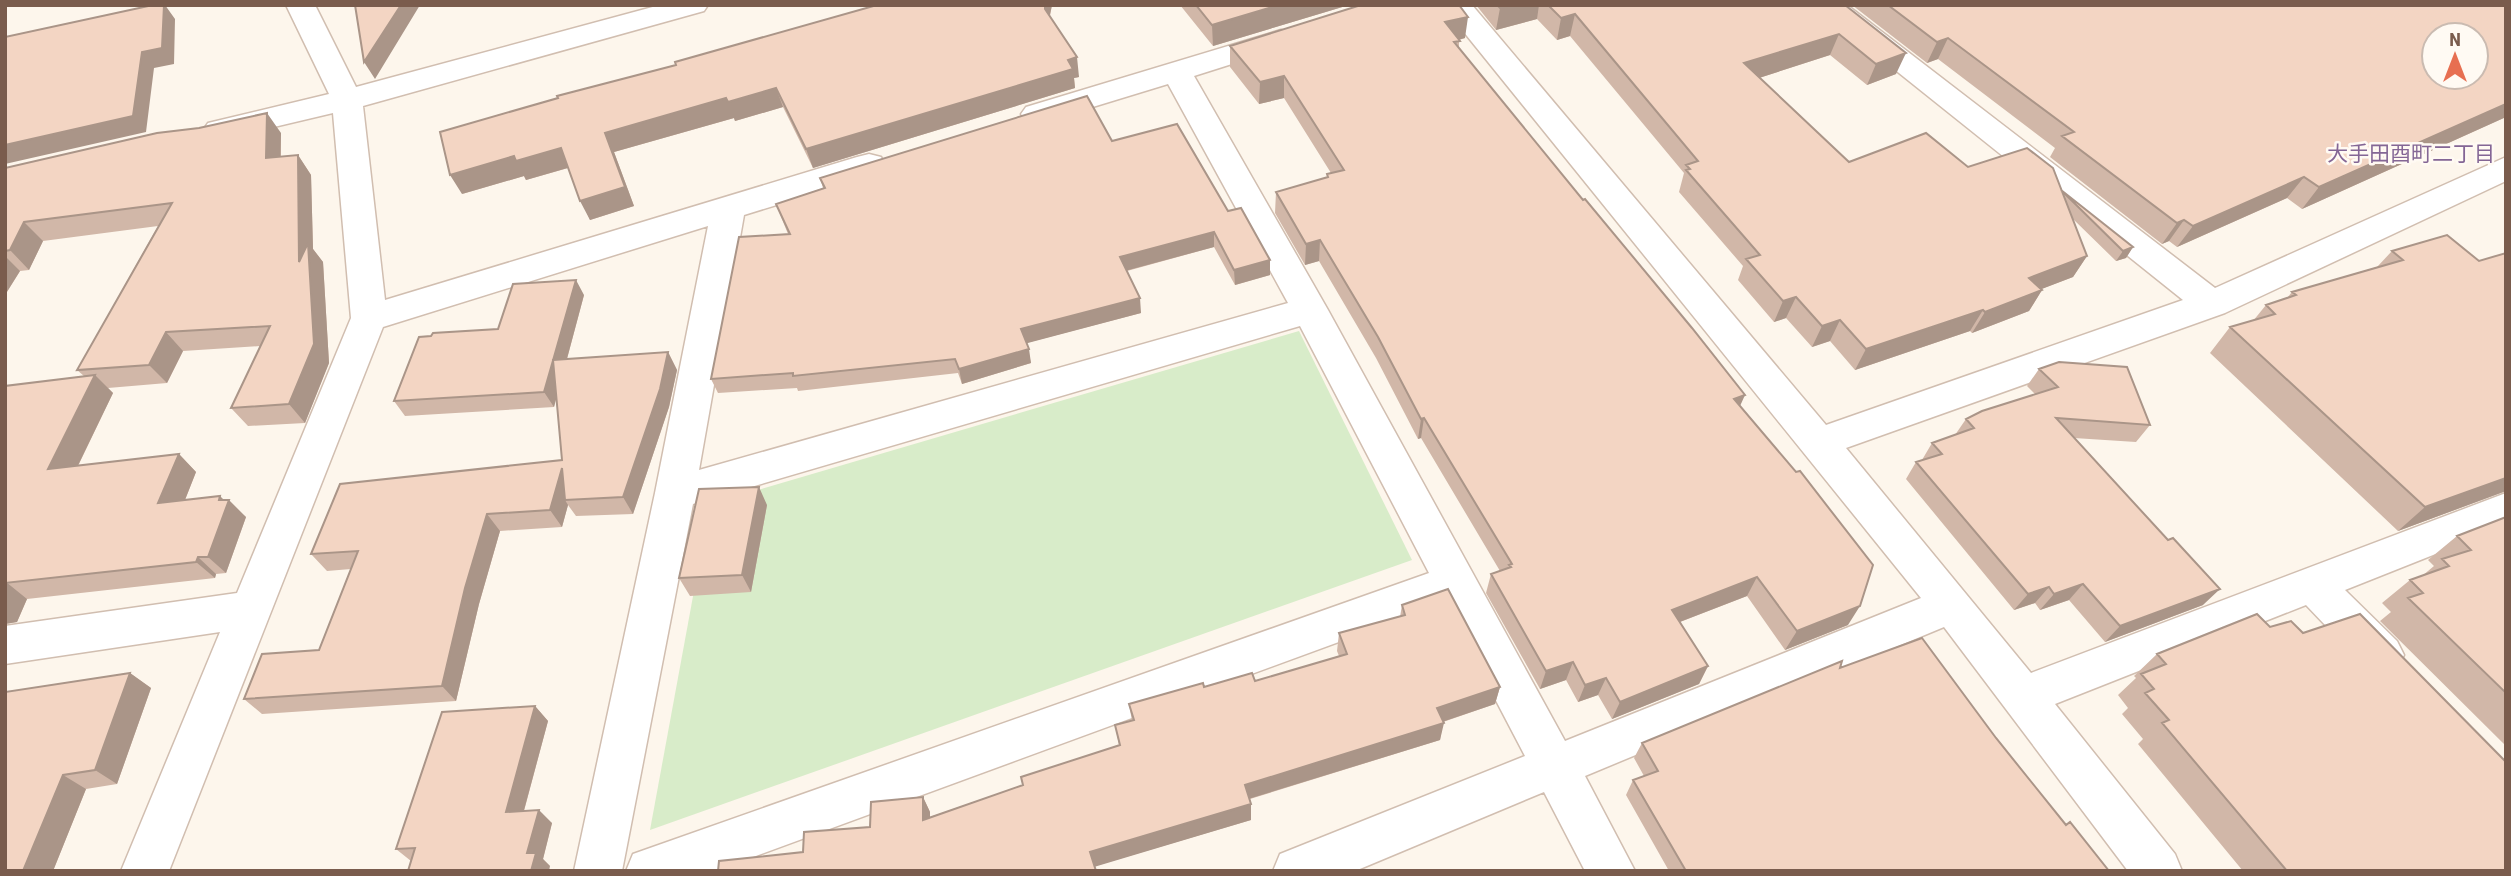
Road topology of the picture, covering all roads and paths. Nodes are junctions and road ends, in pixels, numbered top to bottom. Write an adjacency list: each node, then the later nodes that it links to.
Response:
1 (300, 5): 7 (street)
2 (695, 5): 7 (street)
3 (1456, 5): 16 (street)
4 (1828, 5): 13 (street)
5 (1315, 29): 6 (street)
6 (1176, 71): 8 (street); 14 (street)
7 (347, 100): 9 (street); 15 (street)
8 (1005, 124)
9 (189, 136)
10 (899, 156): 12 (street)
11 (2506, 168): 13 (street)
12 (728, 209): 15 (street); 17 (street)
13 (2212, 304): 16 (street)
14 (1310, 310): 17 (street); 19 (street)
15 (369, 318): 22 (street)
16 (1820, 442): 21 (street)
17 (675, 493): 28 (street)
18 (2506, 509): 20 (street)
19 (1455, 581): 26 (street); 29 (street)
20 (2312, 584): 24 (street); 25 (street)
21 (1952, 605): 25 (street); 26 (street)
22 (253, 609): 23 (street); 27 (street)
23 (5, 645)
24 (2409, 683)
25 (2024, 696): 32 (street)
26 (1555, 766): 30 (street); 31 (street)
27 (145, 871)
28 (598, 871)
29 (650, 871)
30 (1297, 871)
31 (1611, 871)
32 (2158, 871)

